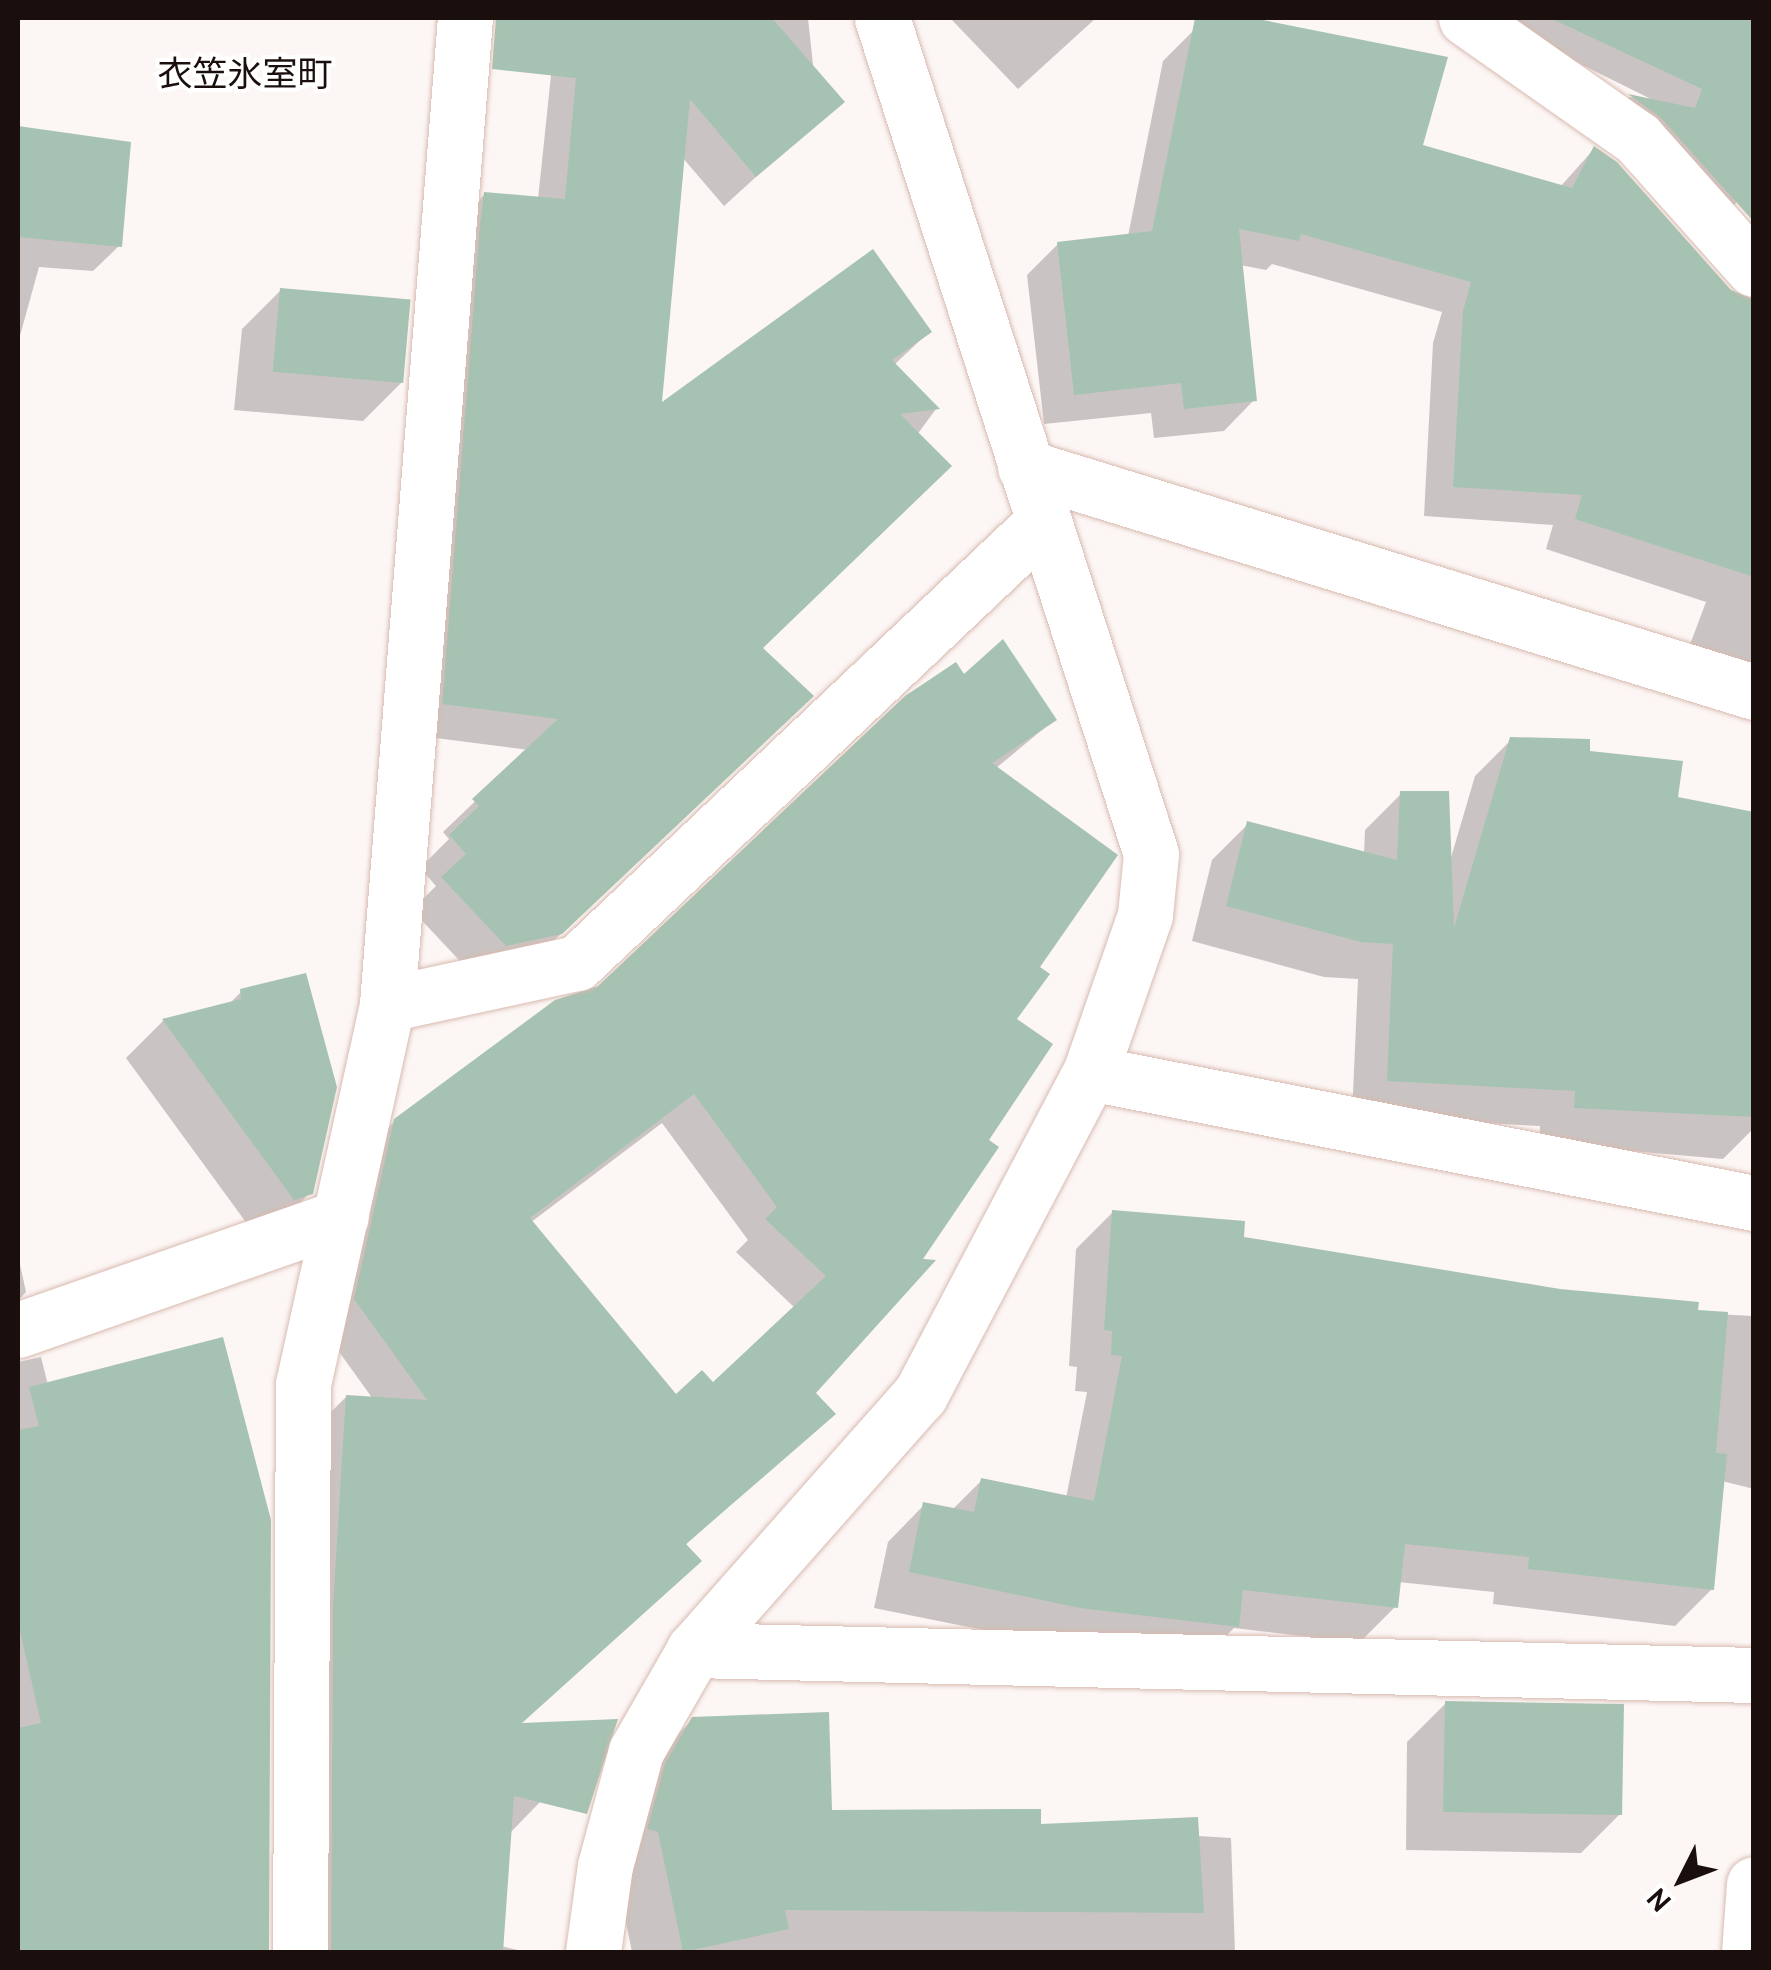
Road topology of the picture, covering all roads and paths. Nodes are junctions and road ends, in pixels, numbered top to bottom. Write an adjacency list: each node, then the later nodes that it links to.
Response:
1 (464, 18): 8 (street)
2 (882, 18): 5 (street)
3 (1466, 18): 4 (street)
4 (1754, 269)
5 (1025, 467): 6 (street); 7 (street)
6 (1041, 524): 8 (street); 9 (street)
7 (1754, 692)
8 (387, 1004): 11 (street)
9 (1090, 1073): 10 (street); 13 (street)
10 (1754, 1203)
11 (341, 1217): 12 (street); 16 (street)
12 (18, 1330)
13 (694, 1650): 14 (street); 17 (street)
14 (1754, 1675)
15 (1754, 1884): 18 (street)
16 (300, 1952)
17 (592, 1952)
18 (1749, 1952)

